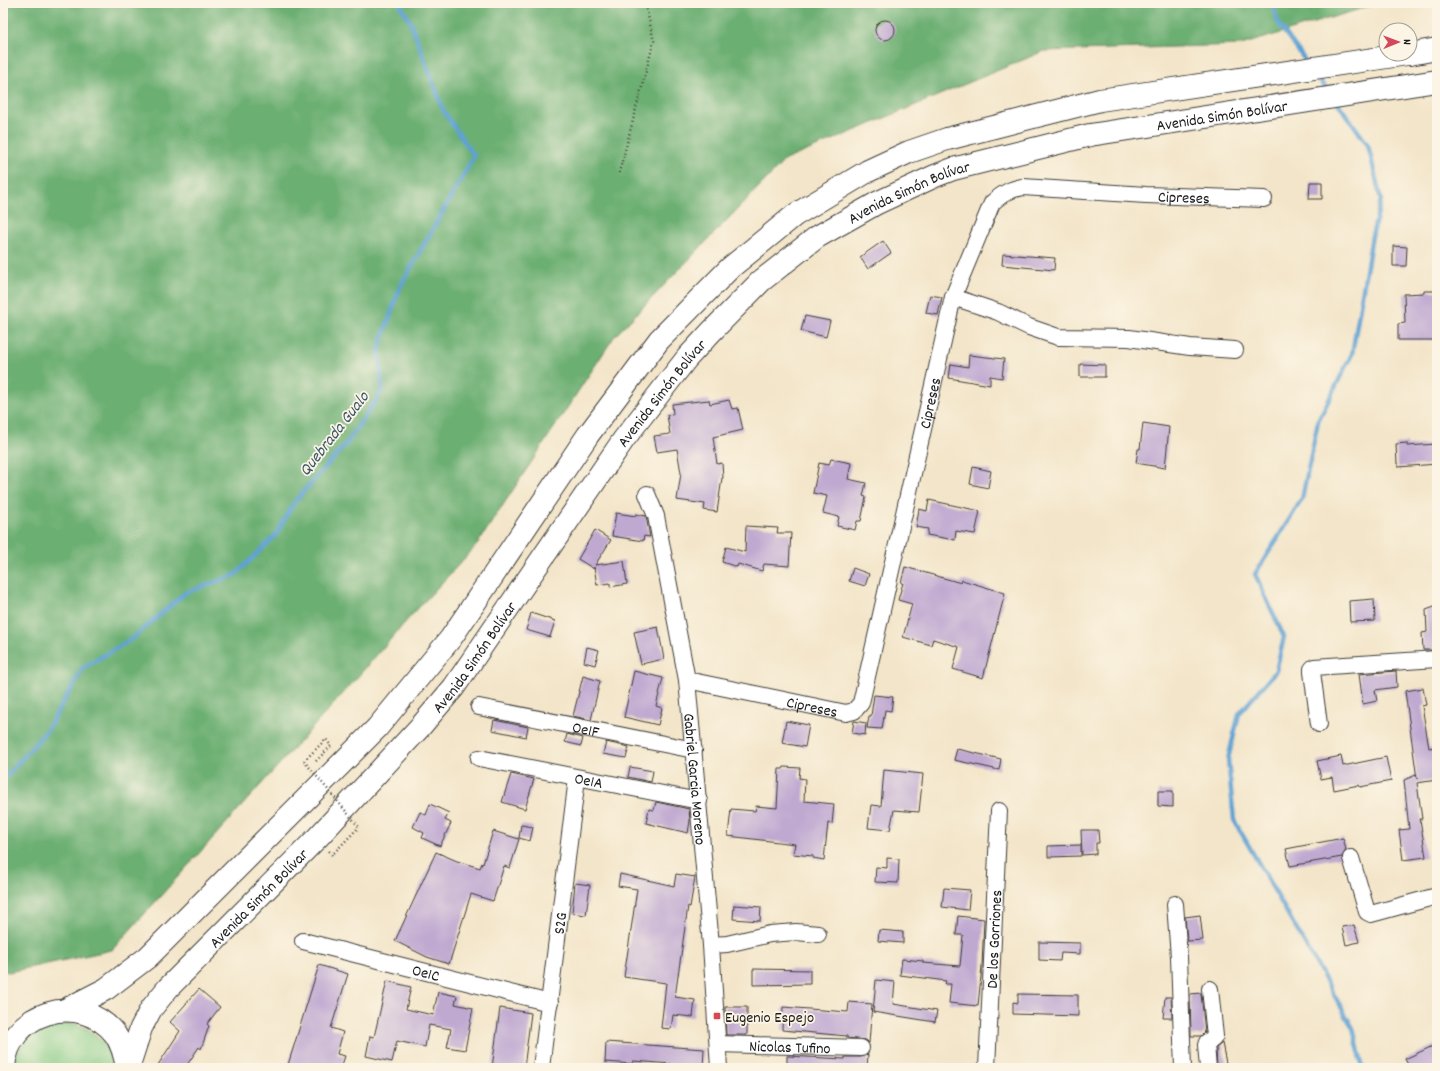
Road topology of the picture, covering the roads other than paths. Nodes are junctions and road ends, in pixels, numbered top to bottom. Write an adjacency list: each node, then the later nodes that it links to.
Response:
1 (1437, 49): 2 (highway, Avenida Simón Bolívar)
2 (1418, 52)
3 (1378, 59): 26 (highway, Avenida Simón Bolívar)
4 (1437, 81): 32 (highway, Avenida Simón Bolívar)
5 (1264, 199): 6 (street, Cipreses)
6 (953, 297): 7 (street); 10 (street, Cipreses)
7 (1235, 350)
8 (647, 494): 10 (street, Gabriel Garcia Moreno)
9 (1437, 659): 12 (street)
10 (687, 680): 13 (street, Gabriel Garcia Moreno)
11 (479, 707): 13 (street, Oe1F)
12 (1319, 724)
13 (694, 750): 16 (street, Gabriel Garcia Moreno)
14 (479, 758): 15 (street, Oe1A)
15 (577, 778): 16 (street, Oe1A); 25 (street, S2G)
16 (699, 801): 23 (street, Gabriel Garcia Moreno)
17 (999, 811): 35 (street, De los Gorriones)
18 (1351, 858): 19 (street)
19 (1437, 896)
20 (1175, 904): 36 (street)
21 (818, 934): 23 (street)
22 (303, 941): 25 (street, Oe1C)
23 (711, 945): 29 (street, Gabriel Garcia Moreno)
24 (1210, 989): 37 (street)
25 (550, 1003): 33 (street, S2G)
26 (65, 1010): 27 (highway); 32 (highway)
27 (34, 1018): 28 (highway); 31 (highway)
28 (3, 1023)
29 (718, 1044): 30 (street, Nicolas Tufino); 34 (street, Gabriel Garcia Moreno)
30 (861, 1048)
31 (4, 1068)
32 (128, 1068)
33 (541, 1068)
34 (720, 1068)
35 (988, 1068)
36 (1184, 1068)
37 (1208, 1068)

